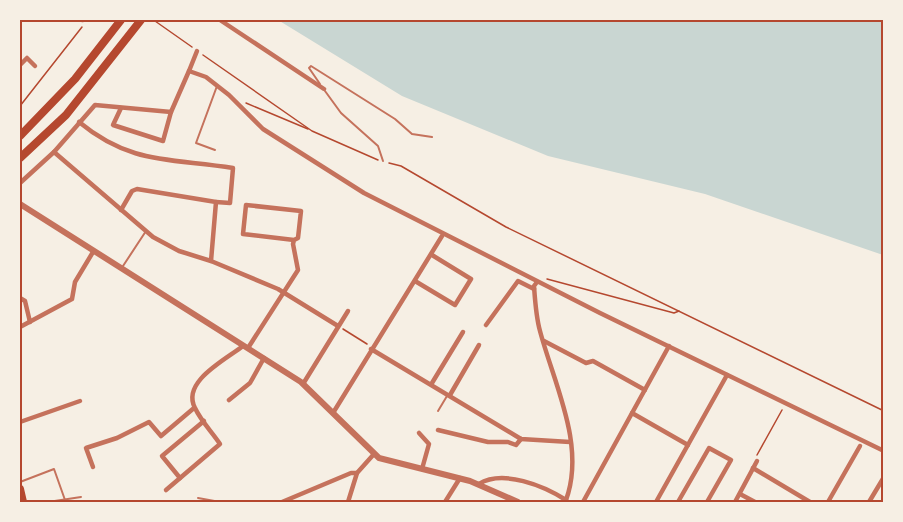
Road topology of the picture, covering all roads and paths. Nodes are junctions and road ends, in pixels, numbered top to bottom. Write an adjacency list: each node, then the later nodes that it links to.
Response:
1 (121, 20): 18 (highway)
2 (141, 20): 22 (highway)
3 (220, 20): 11 (street)
4 (84, 21): 13 (path)
5 (155, 21): 6 (path)
6 (197, 51): 9 (street); 17 (path)
7 (20, 64): 8 (street)
8 (35, 66)
9 (189, 71): 10 (street); 15 (street)
10 (217, 86): 12 (street); 20 (lane)
11 (324, 89): 19 (lane); 23 (lane)
12 (229, 95): 17 (path); 36 (street)
13 (20, 106)
14 (121, 108): 15 (street); 15 (street); 16 (street)
15 (171, 112)
16 (79, 122): 21 (street); 25 (street)
17 (312, 130): 23 (path)
18 (20, 136)
19 (432, 137)
20 (215, 150)
21 (54, 152): 24 (street); 27 (street)
22 (20, 158)
23 (383, 161): 41 (path)
24 (20, 183)
25 (216, 202): 27 (street); 33 (street)
26 (20, 204): 31 (street)
27 (121, 210): 28 (street)
28 (146, 231): 33 (street); 34 (lane)
29 (442, 236): 32 (street)
30 (294, 240): 30 (street); 38 (street)
31 (93, 252): 34 (street); 42 (street)
32 (432, 255): 35 (street); 35 (street)
33 (211, 261): 38 (street)
34 (121, 269): 50 (street)
35 (415, 281): 51 (street)
36 (537, 282): 37 (street); 41 (path); 49 (street)
37 (534, 289): 43 (street); 47 (street)
38 (284, 292): 44 (street); 50 (street)
39 (20, 298): 42 (street)
40 (348, 311): 44 (street)
41 (679, 311): 63 (path)
42 (30, 322): 45 (street)
43 (486, 325)
44 (338, 326): 51 (path); 55 (street)
45 (20, 327)
46 (463, 332): 54 (street)
47 (543, 340): 56 (street); 71 (street)
48 (479, 345): 57 (street)
49 (669, 346): 53 (street); 56 (street)
50 (245, 347): 52 (street); 61 (street)
51 (372, 348): 54 (street); 64 (street)
52 (264, 358): 55 (street); 58 (street)
53 (727, 375): 60 (street); 72 (street)
54 (432, 383): 57 (street)
55 (303, 384): 64 (street)
56 (645, 390): 65 (street)
57 (449, 394): 62 (lane); 70 (street)
58 (229, 400)
59 (80, 401): 67 (street)
60 (786, 404): 74 (street); 76 (path)
61 (194, 408): 66 (street); 77 (street)
62 (438, 411)
63 (884, 411)
64 (333, 413): 75 (street)
65 (632, 413): 72 (street); 101 (street)
66 (204, 421): 82 (street); 82 (street)
67 (20, 422)
68 (438, 430): 70 (street)
69 (419, 433): 79 (street)
70 (521, 439): 71 (street)
71 (570, 442): 93 (street)
72 (688, 445): 102 (street)
73 (860, 446): 108 (street)
74 (884, 451)
75 (374, 454): 79 (street); 80 (street)
76 (757, 461): 78 (street)
77 (93, 467)
78 (753, 468): 88 (street); 107 (street)
79 (422, 469): 83 (street)
80 (357, 474): 97 (street); 98 (street)
81 (884, 477): 109 (street)
82 (180, 478): 87 (street)
83 (460, 478): 85 (street); 99 (street)
84 (20, 482): 92 (lane)
85 (479, 484): 91 (street); 93 (street)
86 (20, 489): 94 (main road)
87 (166, 490)
88 (740, 494): 105 (street); 106 (street)
89 (81, 497): 92 (lane)
90 (198, 498): 96 (lane)
91 (501, 499): 100 (street)
92 (65, 500): 95 (lane)
93 (566, 501)
94 (23, 502)
95 (48, 502)
96 (220, 502)
97 (282, 502)
98 (348, 502)
99 (445, 502)
100 (518, 502)
101 (583, 502)
102 (656, 502)
103 (678, 502): 104 (street)
104 (707, 502)
105 (735, 502)
106 (755, 502)
107 (810, 502)
108 (828, 502)
109 (869, 502)

